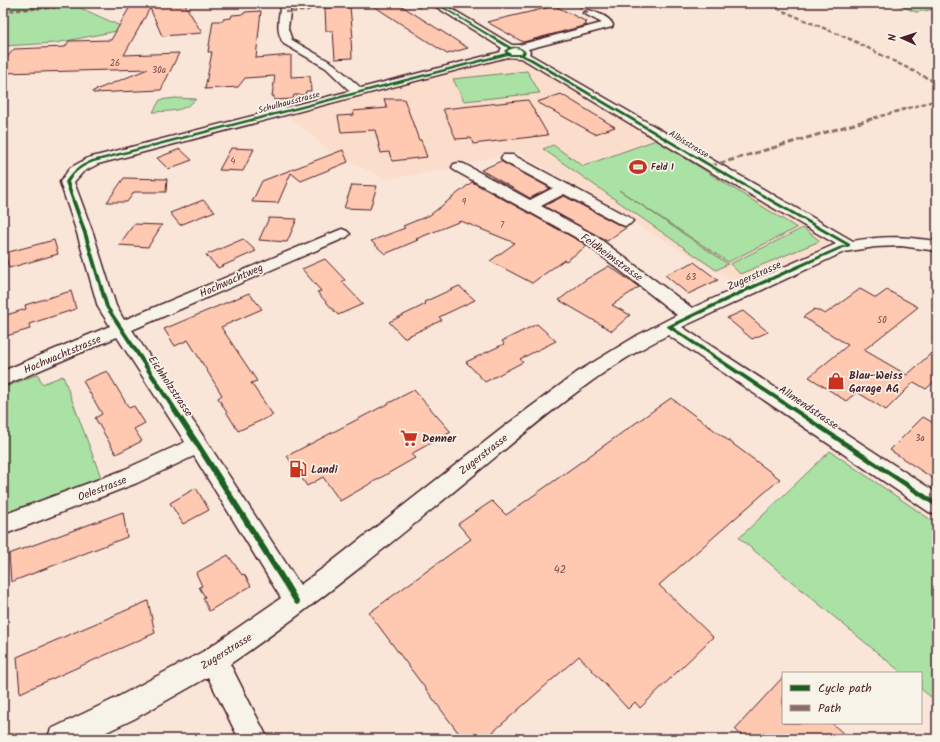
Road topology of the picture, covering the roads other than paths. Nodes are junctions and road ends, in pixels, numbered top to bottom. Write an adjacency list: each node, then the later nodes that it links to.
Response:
1 (286, 3): 5 (street)
2 (435, 3): 4 (street, Albisstrasse)
3 (588, 12): 4 (street, Schulhausstrasse)
4 (515, 51): 5 (street, Schulhausstrasse); 13 (street, Albisstrasse)
5 (358, 92): 8 (street, Schulhausstrasse)
6 (508, 158): 9 (street)
7 (459, 167): 10 (street, Feldheimstrasse)
8 (76, 169): 17 (street, Eichholzstrasse)
9 (564, 188): 10 (street); 11 (street)
10 (529, 206): 15 (street, Feldheimstrasse)
11 (625, 221)
12 (342, 234): 17 (street, Hochwachtweg)
13 (849, 246): 14 (street, Zugerstrasse); 15 (street, Zugerstrasse)
14 (937, 246)
15 (690, 316): 16 (street, Zugerstrasse)
16 (669, 327): 20 (street, Allmendstrasse); 22 (street, Zugerstrasse)
17 (121, 329): 18 (street, Hochwachtstrasse); 19 (street, Eichholzstrasse)
18 (3, 379)
19 (198, 445): 21 (street, Oelestrasse); 22 (street, Eichholzstrasse)
20 (937, 505)
21 (3, 525)
22 (297, 602): 23 (street, Zugerstrasse)
23 (213, 660): 24 (street, Zugerstrasse); 25 (street)
24 (61, 739)
25 (254, 739)

